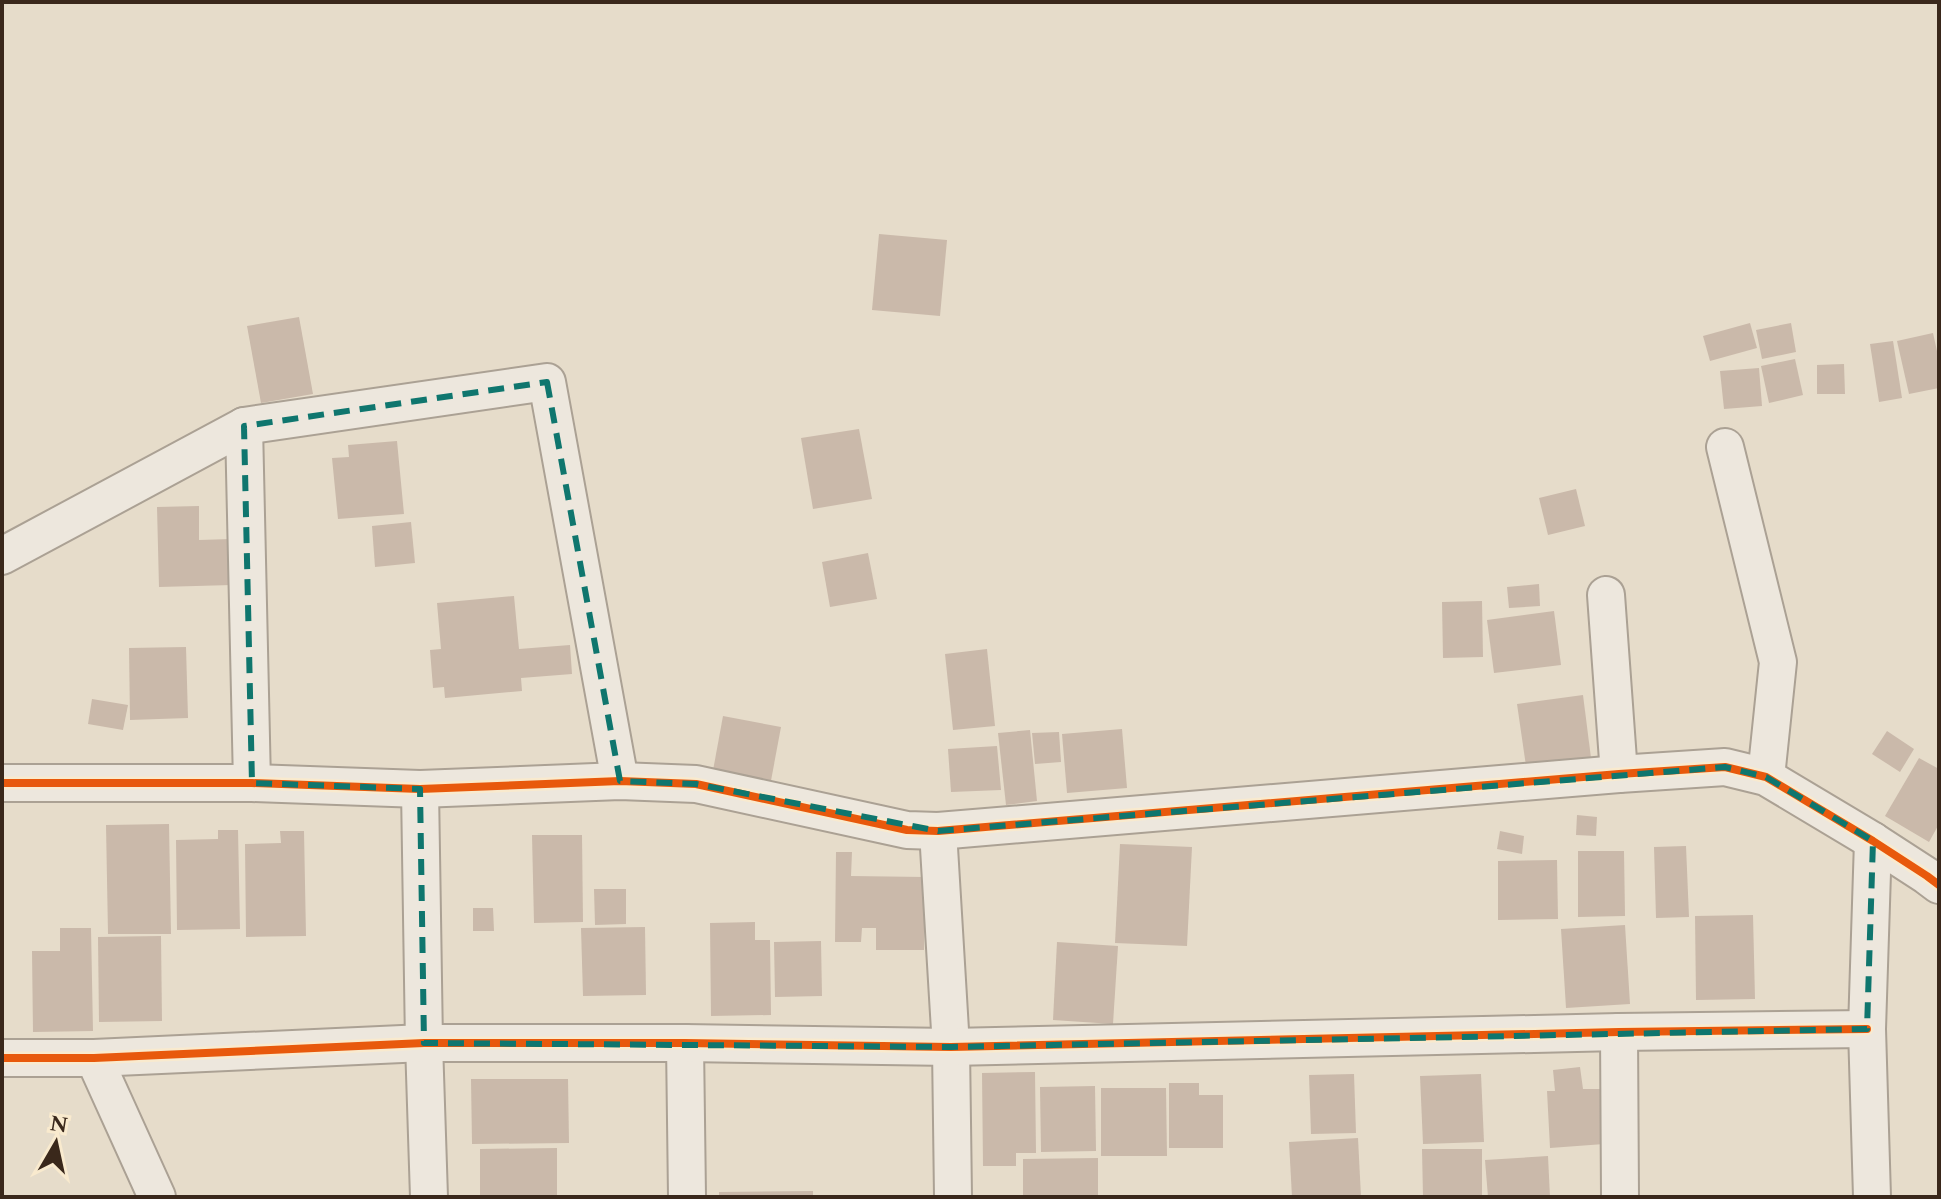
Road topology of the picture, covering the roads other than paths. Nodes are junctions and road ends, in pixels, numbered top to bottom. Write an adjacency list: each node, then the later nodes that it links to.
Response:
1 (244, 426): 3 (street); 7 (street); 9 (street)
2 (1725, 447): 6 (street)
3 (2, 556)
4 (1606, 595): 5 (street)
5 (1619, 774): 6 (street); 11 (street)
6 (1766, 777): 12 (street)
7 (620, 781): 10 (street); 11 (street)
8 (2, 783): 9 (street)
9 (252, 783): 10 (street)
10 (420, 789): 16 (street)
11 (938, 831): 18 (street)
12 (1873, 841): 13 (street); 14 (street)
13 (1935, 874)
14 (1867, 1029): 15 (street); 26 (street)
15 (1619, 1032): 18 (street); 25 (street)
16 (424, 1043): 17 (street); 20 (street); 22 (street)
17 (685, 1043): 18 (street); 23 (street)
18 (951, 1047): 24 (street)
19 (2, 1058): 20 (street)
20 (94, 1058): 21 (street)
21 (157, 1197)
22 (429, 1197)
23 (687, 1197)
24 (953, 1197)
25 (1620, 1197)
26 (1872, 1197)

